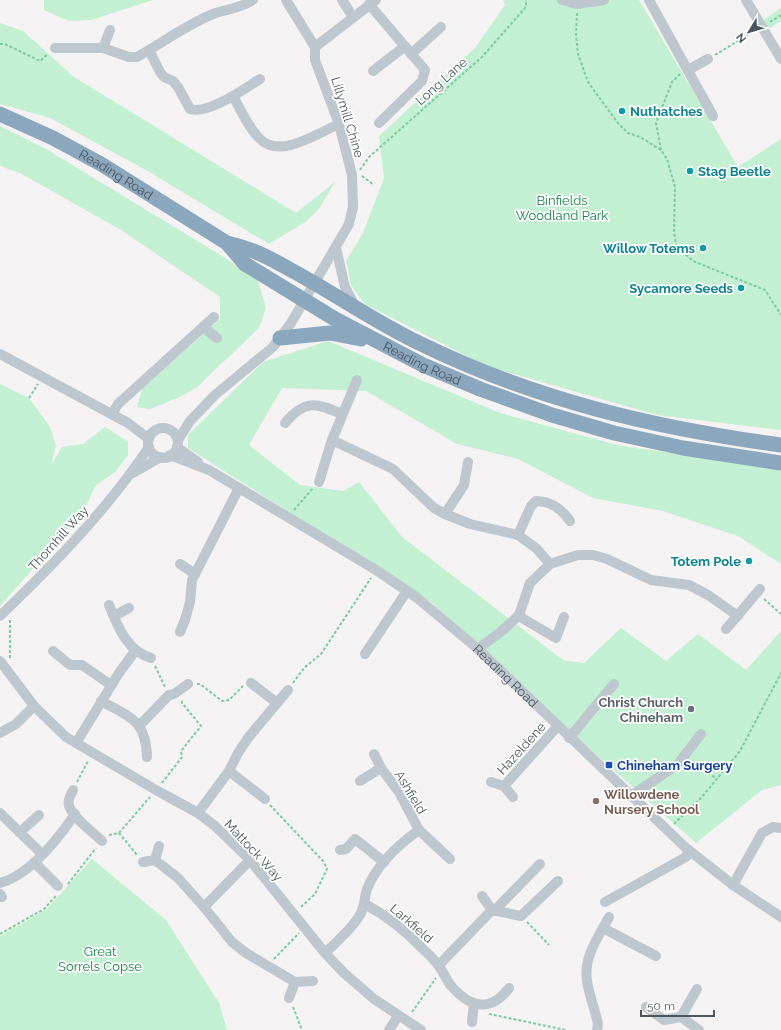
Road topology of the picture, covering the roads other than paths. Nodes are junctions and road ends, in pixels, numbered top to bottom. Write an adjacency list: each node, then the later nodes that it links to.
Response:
1 (253, 0): 15 (street)
2 (286, 0): 12 (street, Lillymill Chine)
3 (342, 0): 9 (street)
4 (562, 0): 5 (street)
5 (604, 0)
6 (649, 0): 19 (street)
7 (746, 0): 18 (street)
8 (372, 2): 9 (street); 16 (street)
9 (353, 17): 12 (street)
10 (441, 27): 16 (street)
11 (110, 30): 14 (street)
12 (315, 47): 26 (street, Lillymill Chine)
13 (55, 48): 14 (street)
14 (103, 48): 15 (street)
15 (149, 50): 22 (street)
16 (408, 50): 20 (street); 25 (street)
17 (708, 59): 19 (street)
18 (781, 59)
19 (688, 70): 24 (street)
20 (373, 71)
21 (260, 79): 22 (street)
22 (233, 96): 26 (street)
23 (0, 114): 27 (highway, Reading Road)
24 (714, 116)
25 (380, 123)
26 (339, 124): 28 (street, Lillymill Chine)
27 (227, 243): 29 (highway, Reading Road); 30 (highway, Reading Road)
28 (336, 248): 29 (street, Lillymill Chine); 31 (street)
29 (314, 282): 30 (street, Thornhill Way); 31 (highway, Reading Road); 36 (highway)
30 (304, 300): 35 (street, Thornhill Way); 36 (highway, Reading Road)
31 (355, 307): 47 (highway, Reading Road)
32 (214, 317): 33 (street)
33 (203, 327): 34 (street); 39 (street)
34 (218, 338)
35 (280, 338): 36 (highway); 41 (street, Thornhill Way)
36 (394, 350): 50 (highway, Reading Road)
37 (0, 354): 39 (street)
38 (357, 380): 40 (street)
39 (112, 414): 42 (street)
40 (342, 414): 43 (street); 45 (street)
41 (190, 421): 44 (street, Thornhill Way); 48 (street, Thornhill Way)
42 (128, 423): 44 (street); 46 (street)
43 (285, 423)
44 (159, 429): 46 (street, Thornhill Way); 48 (street)
45 (332, 440): 52 (street); 54 (street)
46 (149, 443): 48 (street); 51 (street, Thornhill Way)
47 (781, 445)
48 (171, 450): 51 (street, Thornhill Way); 53 (street, Reading Road)
49 (468, 462): 54 (street)
50 (781, 463)
51 (132, 474): 65 (street, Thornhill Way)
52 (319, 482)
53 (239, 488): 59 (street); 61 (street, Reading Road)
54 (445, 514): 56 (street)
55 (570, 521): 56 (street)
56 (518, 535): 58 (street)
57 (180, 564): 59 (street)
58 (550, 564): 64 (street); 67 (street)
59 (193, 577): 70 (street)
60 (760, 589): 67 (street)
61 (407, 591): 71 (street, Reading Road); 74 (street)
62 (109, 605): 66 (street)
63 (129, 608): 66 (street)
64 (519, 615): 68 (street); 71 (street)
65 (0, 616)
66 (114, 616): 73 (street)
67 (738, 616): 69 (street)
68 (564, 617)
69 (726, 629)
70 (180, 632)
71 (478, 649): 86 (street, Reading Road)
72 (53, 651): 79 (street)
73 (136, 651): 75 (street); 79 (street)
74 (365, 654)
75 (151, 658)
76 (0, 661): 84 (street, Mattock Way)
77 (251, 683): 83 (street)
78 (614, 684): 89 (street)
79 (111, 685): 82 (street)
80 (185, 686): 85 (street)
81 (288, 690): 83 (street)
82 (101, 701): 85 (street); 90 (street)
83 (277, 703): 94 (street)
84 (34, 706): 87 (street); 90 (street, Mattock Way)
85 (140, 724): 92 (street)
86 (557, 727): 89 (street, Reading Road); 97 (street, Hazeldene)
87 (0, 733)
88 (701, 734): 99 (street)
89 (569, 738): 99 (street, Reading Road)
90 (76, 743): 103 (street, Mattock Way)
91 (374, 754): 93 (street, Ashfield)
92 (147, 757)
93 (381, 768): 95 (street, Ashfield); 107 (street, Ashfield)
94 (229, 771): 101 (street); 103 (street)
95 (360, 780)
96 (491, 782): 97 (street, Hazeldene)
97 (504, 786): 100 (street, Hazeldene)
98 (72, 790): 104 (street)
99 (631, 796): 112 (street, Reading Road)
100 (513, 797)
101 (265, 799)
102 (0, 813): 108 (street)
103 (198, 813): 116 (street, Mattock Way)
104 (75, 814): 109 (street); 113 (street)
105 (39, 815): 108 (street)
106 (781, 828): 123 (street)
107 (419, 830): 114 (street, Ashfield); 119 (street, Ashfield)
108 (20, 832): 113 (street)
109 (102, 841)
110 (159, 846): 115 (street)
111 (340, 850): 119 (street)
112 (689, 850): 123 (street, Reading Road); 126 (street)
113 (42, 854): 117 (street)
114 (450, 859)
115 (155, 860): 118 (street); 128 (street)
116 (250, 860): 128 (street); 133 (street, Mattock Way)
117 (35, 862): 122 (street); 124 (street)
118 (143, 862)
119 (384, 862): 127 (street, Ashfield)
120 (540, 864): 129 (street)
121 (558, 881): 129 (street)
122 (0, 883)
123 (733, 885): 131 (street, Reading Road)
124 (60, 889)
125 (482, 896): 129 (street)
126 (604, 902)
127 (365, 904): 133 (street, Ashfield); 135 (street, Larkfield)
128 (204, 907): 137 (street)
129 (493, 910): 135 (street)
130 (609, 917): 132 (street)
131 (781, 917)
132 (603, 928): 134 (street); 148 (street)
133 (325, 954): 143 (street, Mattock Way)
134 (656, 956)
135 (440, 968): 141 (street, Larkfield)
136 (313, 981): 137 (street)
137 (295, 982): 140 (street)
138 (509, 988): 141 (street, Larkfield)
139 (697, 989): 144 (street)
140 (289, 998)
141 (474, 1007): 145 (street)
142 (646, 1007): 144 (street)
143 (398, 1016): 146 (street); 147 (street, Mattock Way)
144 (681, 1017): 149 (street)
145 (472, 1022)
146 (389, 1030)
147 (421, 1030)
148 (597, 1030)
149 (699, 1030)

